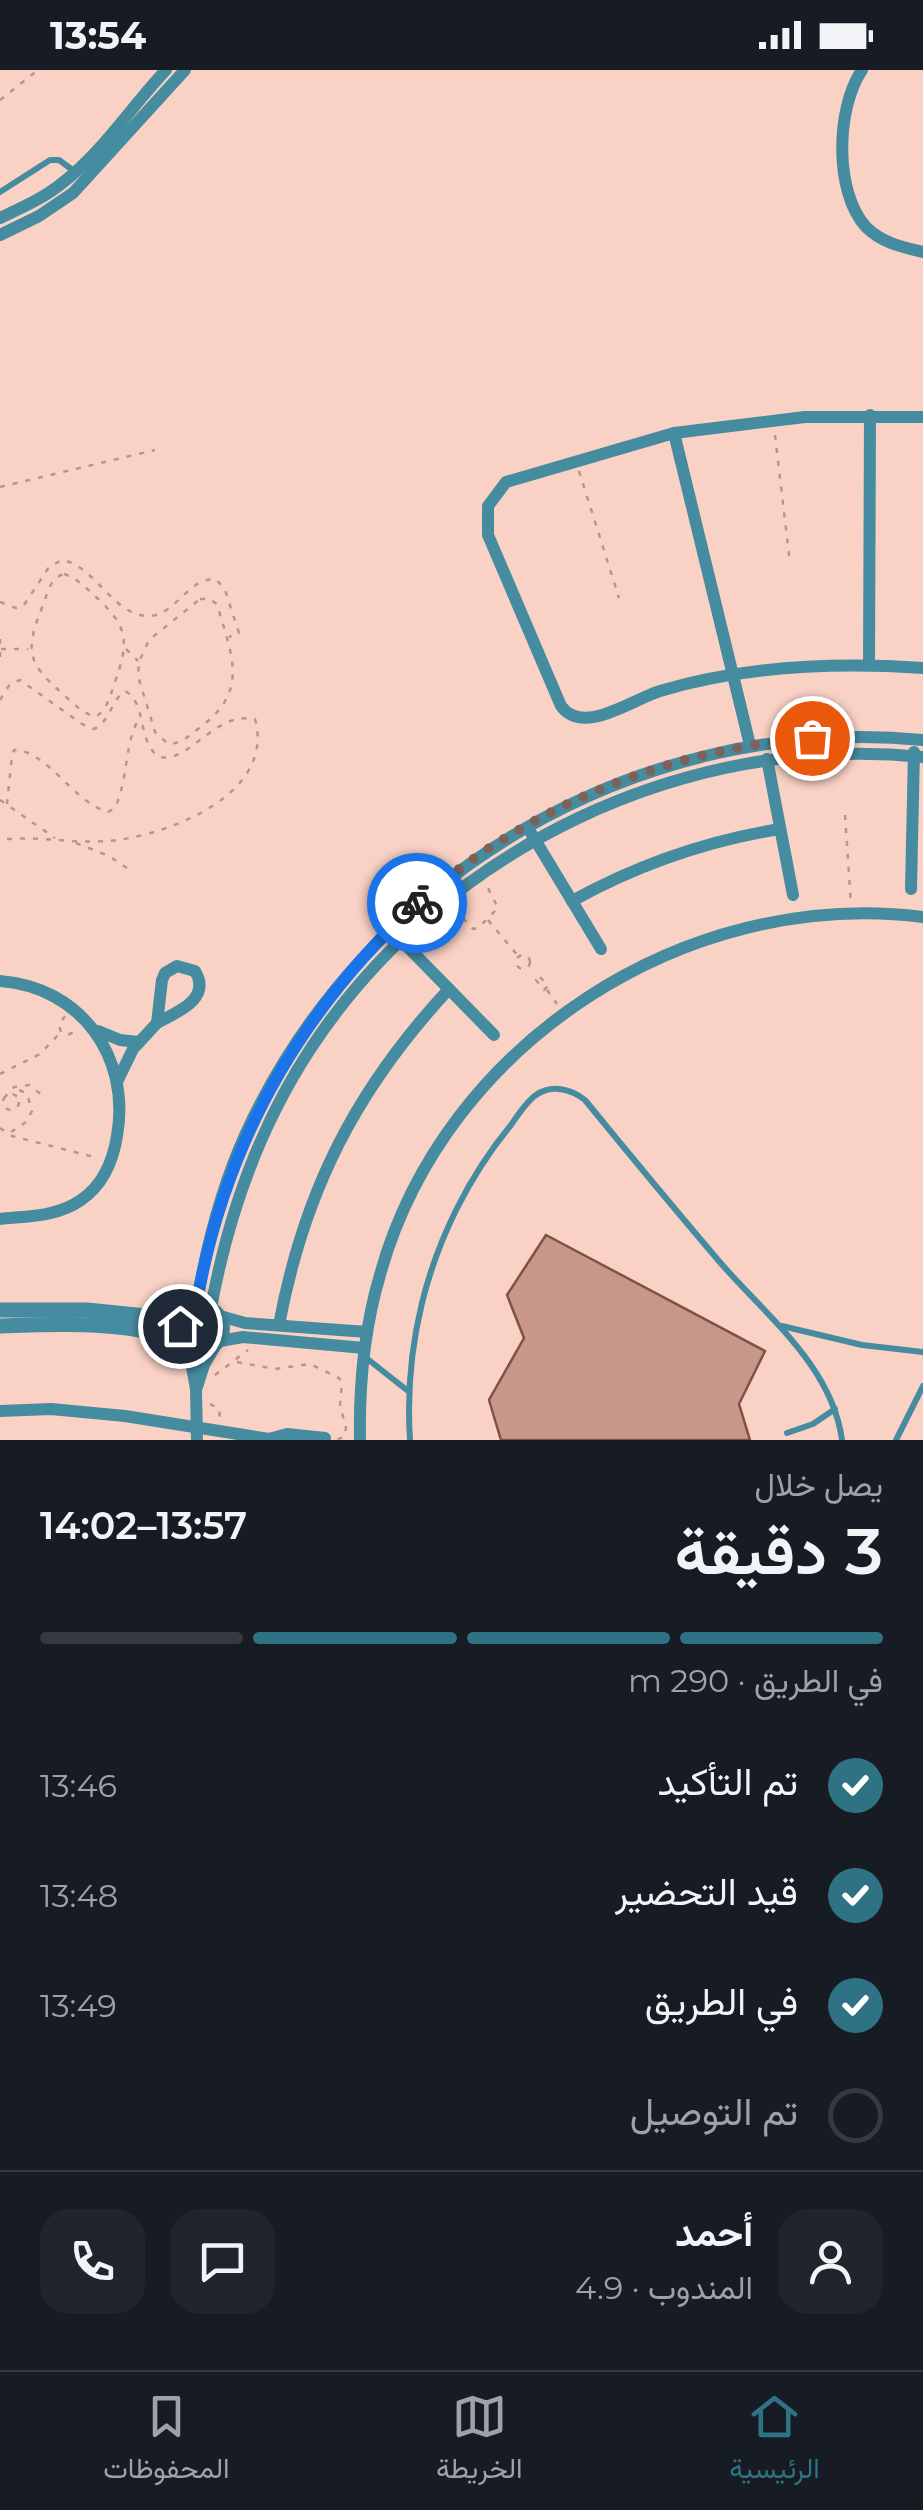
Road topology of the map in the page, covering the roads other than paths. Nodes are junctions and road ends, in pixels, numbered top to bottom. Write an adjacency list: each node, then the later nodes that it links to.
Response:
1 (166, 70): 4 (street)
2 (184, 70): 4 (street)
3 (862, 70): 9 (street)
4 (137, 110): 5 (street); 8 (street)
5 (75, 172): 6 (lane); 7 (street)
6 (0, 192)
7 (0, 218)
8 (0, 235)
9 (923, 252)
10 (870, 415): 11 (street); 12 (street); 13 (street)
11 (923, 417)
12 (674, 434): 15 (street); 15 (street)
13 (869, 665): 14 (street); 15 (street)
14 (923, 668)
15 (735, 675): 17 (street)
16 (919, 739): 17 (street); 18 (street)
17 (750, 746): 21 (street)
18 (919, 756): 19 (street); 20 (street)
19 (767, 759): 22 (street); 23 (street)
20 (918, 823): 24 (street)
21 (527, 827): 23 (street); 28 (street)
22 (780, 829): 25 (street); 26 (street)
23 (536, 840): 26 (street); 29 (street)
24 (912, 888)
25 (793, 895)
26 (572, 901): 30 (street)
27 (923, 917): 45 (street)
28 (390, 928): 29 (street); 39 (street)
29 (401, 940): 32 (street); 41 (street)
30 (601, 949)
31 (0, 981): 34 (street)
32 (449, 990): 35 (street); 42 (street)
33 (157, 1023): 33 (street); 36 (street)
34 (90, 1024): 36 (street); 37 (street)
35 (494, 1035)
36 (139, 1042): 37 (street)
37 (118, 1080): 38 (street)
38 (0, 1219)
39 (193, 1308): 40 (street); 41 (street); 47 (street)
40 (0, 1310)
41 (216, 1312): 42 (street); 46 (street)
42 (279, 1325): 45 (street)
43 (0, 1326): 47 (street)
44 (782, 1326): 49 (lane); 51 (lane); 53 (lane)
45 (366, 1332): 48 (street)
46 (218, 1342): 47 (street); 48 (street); 52 (street)
47 (188, 1345): 52 (street)
48 (364, 1352): 51 (lane); 58 (street)
49 (923, 1352)
50 (923, 1386): 62 (lane)
51 (408, 1391): 59 (lane)
52 (201, 1393): 55 (street)
53 (835, 1408): 60 (lane); 61 (lane)
54 (0, 1411): 55 (street)
55 (196, 1434): 57 (street)
56 (325, 1438): 57 (street)
57 (278, 1439)
58 (360, 1440)
59 (410, 1440)
60 (802, 1440)
61 (842, 1440)
62 (896, 1440)

